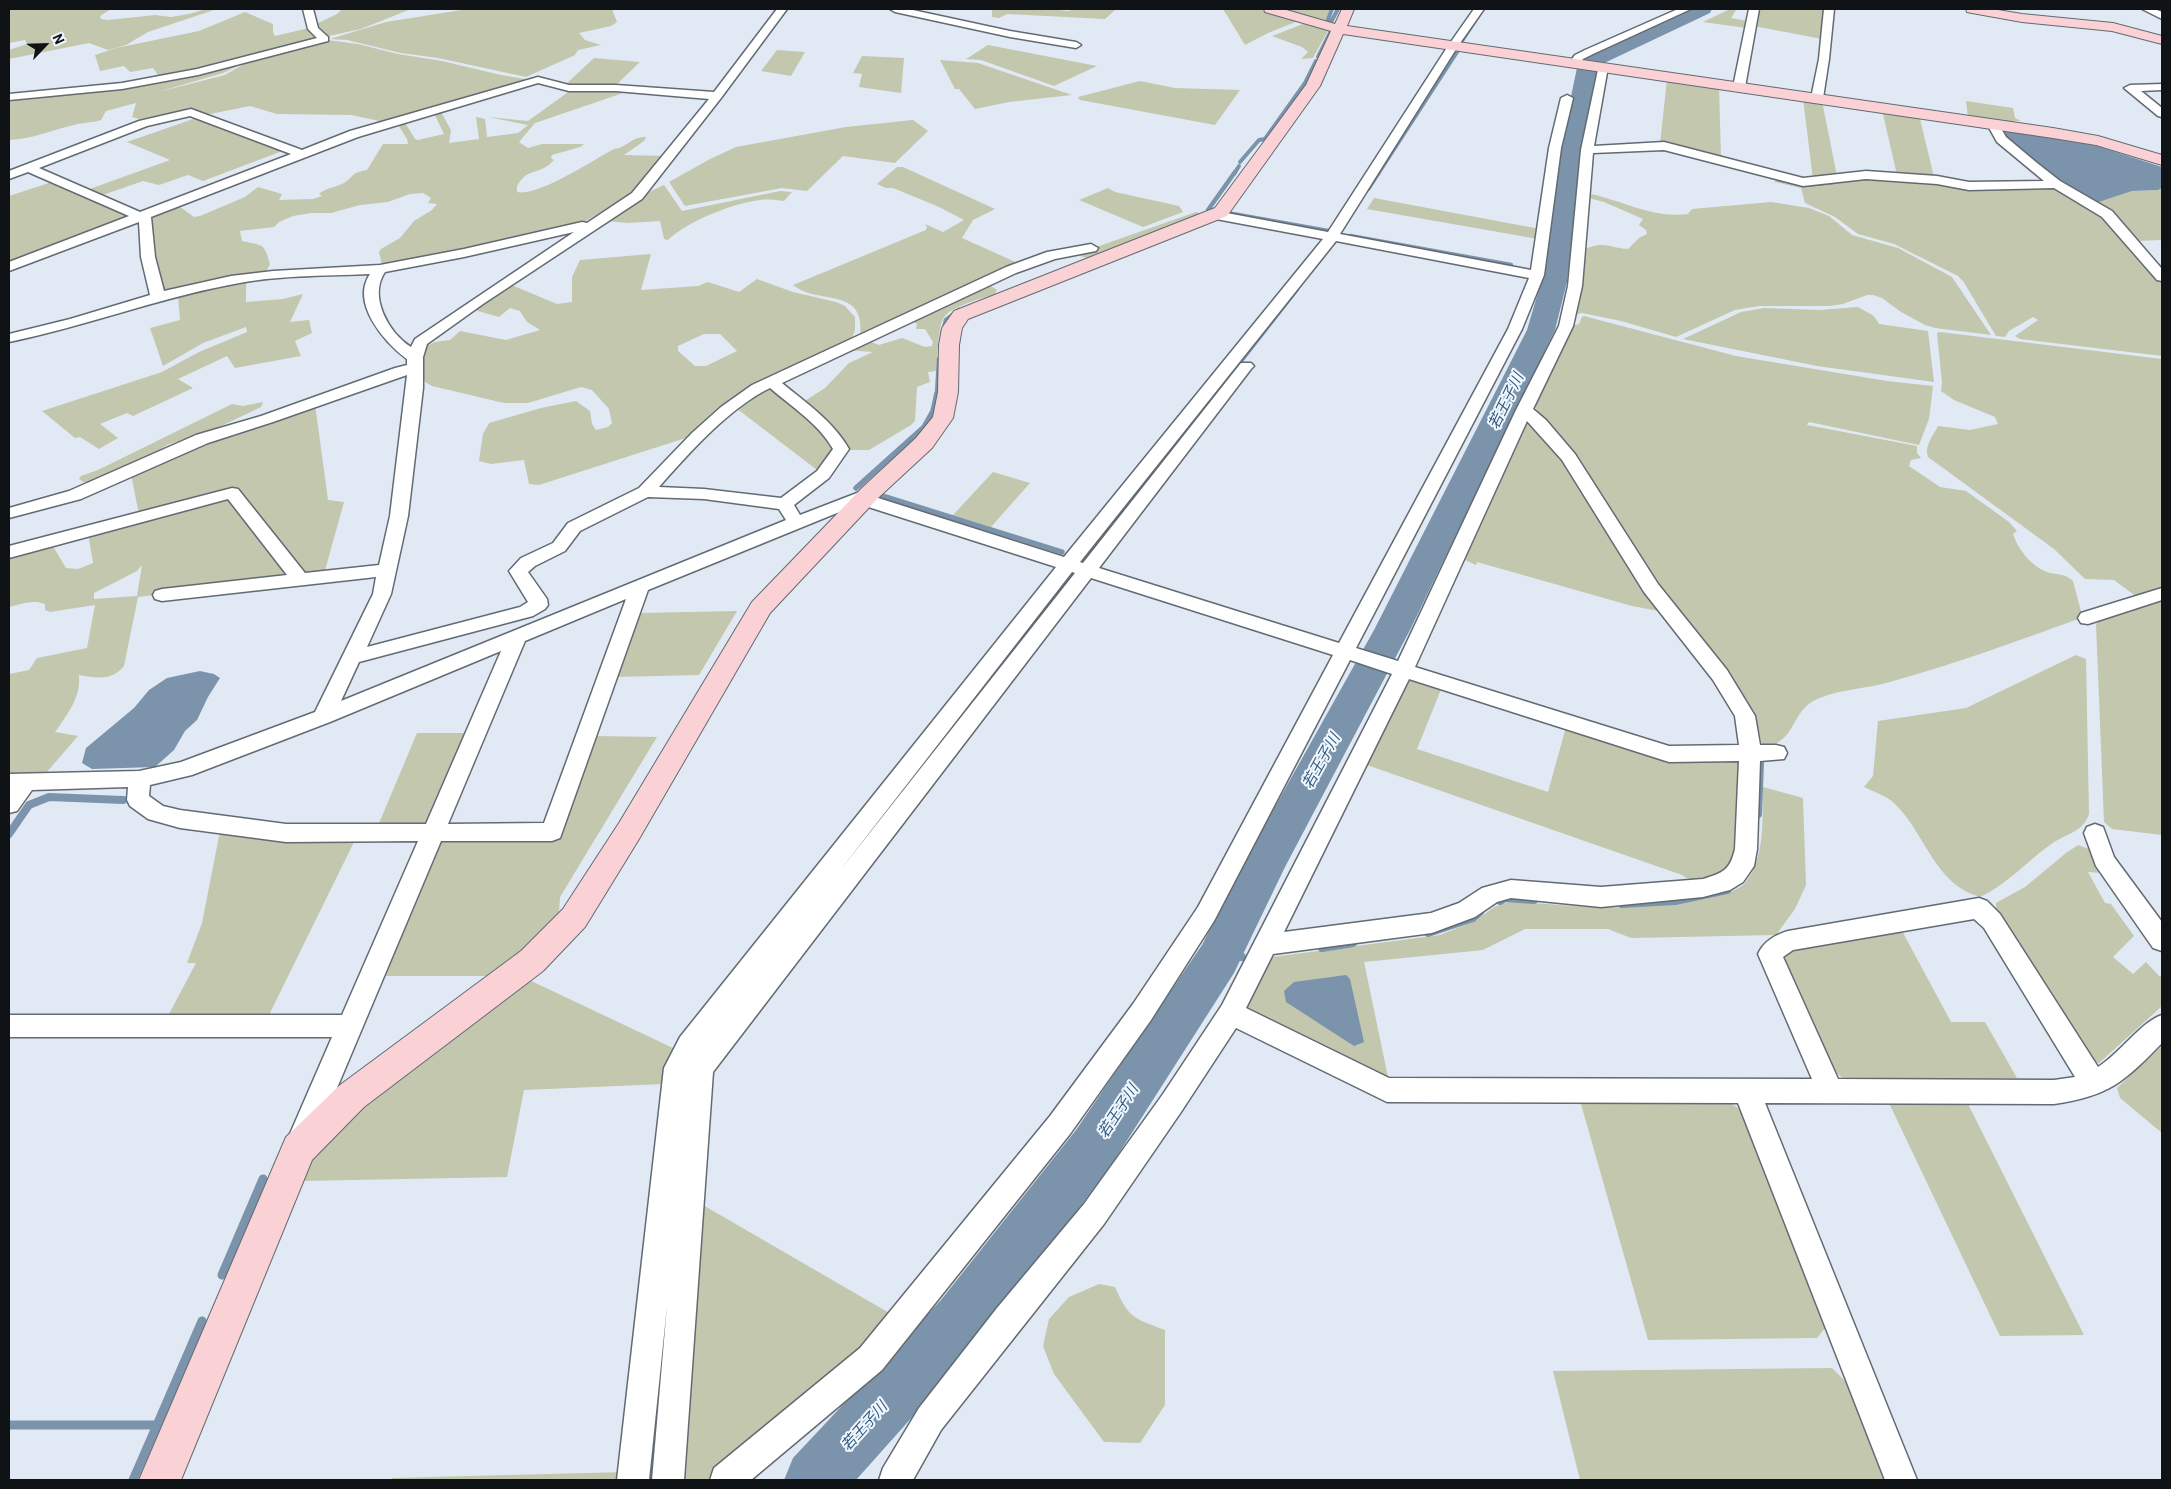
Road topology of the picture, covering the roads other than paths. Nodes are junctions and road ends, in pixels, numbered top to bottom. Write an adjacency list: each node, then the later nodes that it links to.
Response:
1 (308, 9): 23 (street)
2 (782, 9): 22 (street)
3 (895, 9): 16 (street)
4 (1270, 9): 14 (street)
5 (1348, 9): 14 (street)
6 (1479, 9): 17 (street)
7 (1489, 9): 17 (street)
8 (1686, 9): 18 (street)
9 (1754, 9): 20 (street)
10 (1829, 9): 25 (street)
11 (1972, 9): 15 (street)
12 (2148, 9): 13 (street)
13 (2162, 16)
14 (1339, 29): 17 (street); 34 (street)
15 (2162, 40)
16 (1076, 45)
17 (1459, 46): 18 (street); 37 (street)
18 (1576, 63): 19 (street)
19 (1601, 67): 20 (street); 28 (street)
20 (1739, 87): 25 (street)
21 (2162, 87): 26 (street)
22 (717, 96): 29 (street); 36 (street)
23 (9, 97)
24 (1567, 98): 41 (street)
25 (1817, 98): 27 (street)
26 (2162, 114)
27 (1993, 124): 30 (street); 33 (street)
28 (1587, 150): 33 (street); 47 (street)
29 (302, 154): 31 (street); 35 (street)
30 (2162, 160)
31 (30, 168): 32 (street); 35 (street)
32 (9, 175)
33 (2056, 184): 42 (street)
34 (1216, 215): 37 (street); 49 (street)
35 (141, 216): 39 (street); 43 (street)
36 (596, 221): 40 (street); 45 (street)
37 (1338, 238): 41 (street); 54 (street); 56 (street)
38 (1091, 248): 46 (street)
39 (9, 267)
40 (380, 269): 43 (street); 45 (street)
41 (1537, 275): 63 (street)
42 (2162, 277)
43 (158, 297): 44 (street)
44 (9, 338)
45 (415, 363): 51 (street); 55 (street)
46 (772, 382): 48 (street); 50 (street)
47 (1524, 410): 65 (street); 68 (street)
48 (646, 492): 50 (street); 64 (street)
49 (868, 497): 52 (street); 54 (street); 83 (street)
50 (785, 504): 52 (street)
51 (9, 513)
52 (796, 523): 58 (street)
53 (9, 552): 57 (street)
54 (1068, 564): 56 (street); 85 (street)
55 (387, 570): 57 (street); 64 (street)
56 (1089, 570): 63 (street); 86 (street)
57 (300, 579): 60 (street)
58 (640, 586): 62 (street); 72 (street)
59 (2162, 594): 61 (street)
60 (162, 595)
61 (2088, 618)
62 (517, 637): 66 (street); 72 (street)
63 (1346, 652): 65 (street); 87 (street)
64 (353, 657): 66 (street)
65 (1403, 671): 68 (street); 75 (street)
66 (323, 716): 69 (street)
67 (1776, 753): 68 (street)
68 (1749, 755): 75 (street)
69 (139, 779): 70 (street); 72 (street)
70 (18, 782): 71 (street)
71 (9, 805)
72 (433, 832): 78 (street)
73 (2094, 833): 74 (street)
74 (2162, 941)
75 (1266, 945): 76 (street)
76 (1231, 1013): 81 (street); 88 (street)
77 (9, 1026): 78 (street)
78 (350, 1026): 83 (street)
79 (2162, 1026): 80 (street)
80 (2094, 1084): 82 (street); 82 (street)
81 (1747, 1091): 82 (street); 89 (street)
82 (1830, 1092)
83 (299, 1149): 84 (street)
84 (160, 1480)
85 (633, 1480)
86 (668, 1480)
87 (726, 1480)
88 (895, 1480)
89 (1901, 1480)

